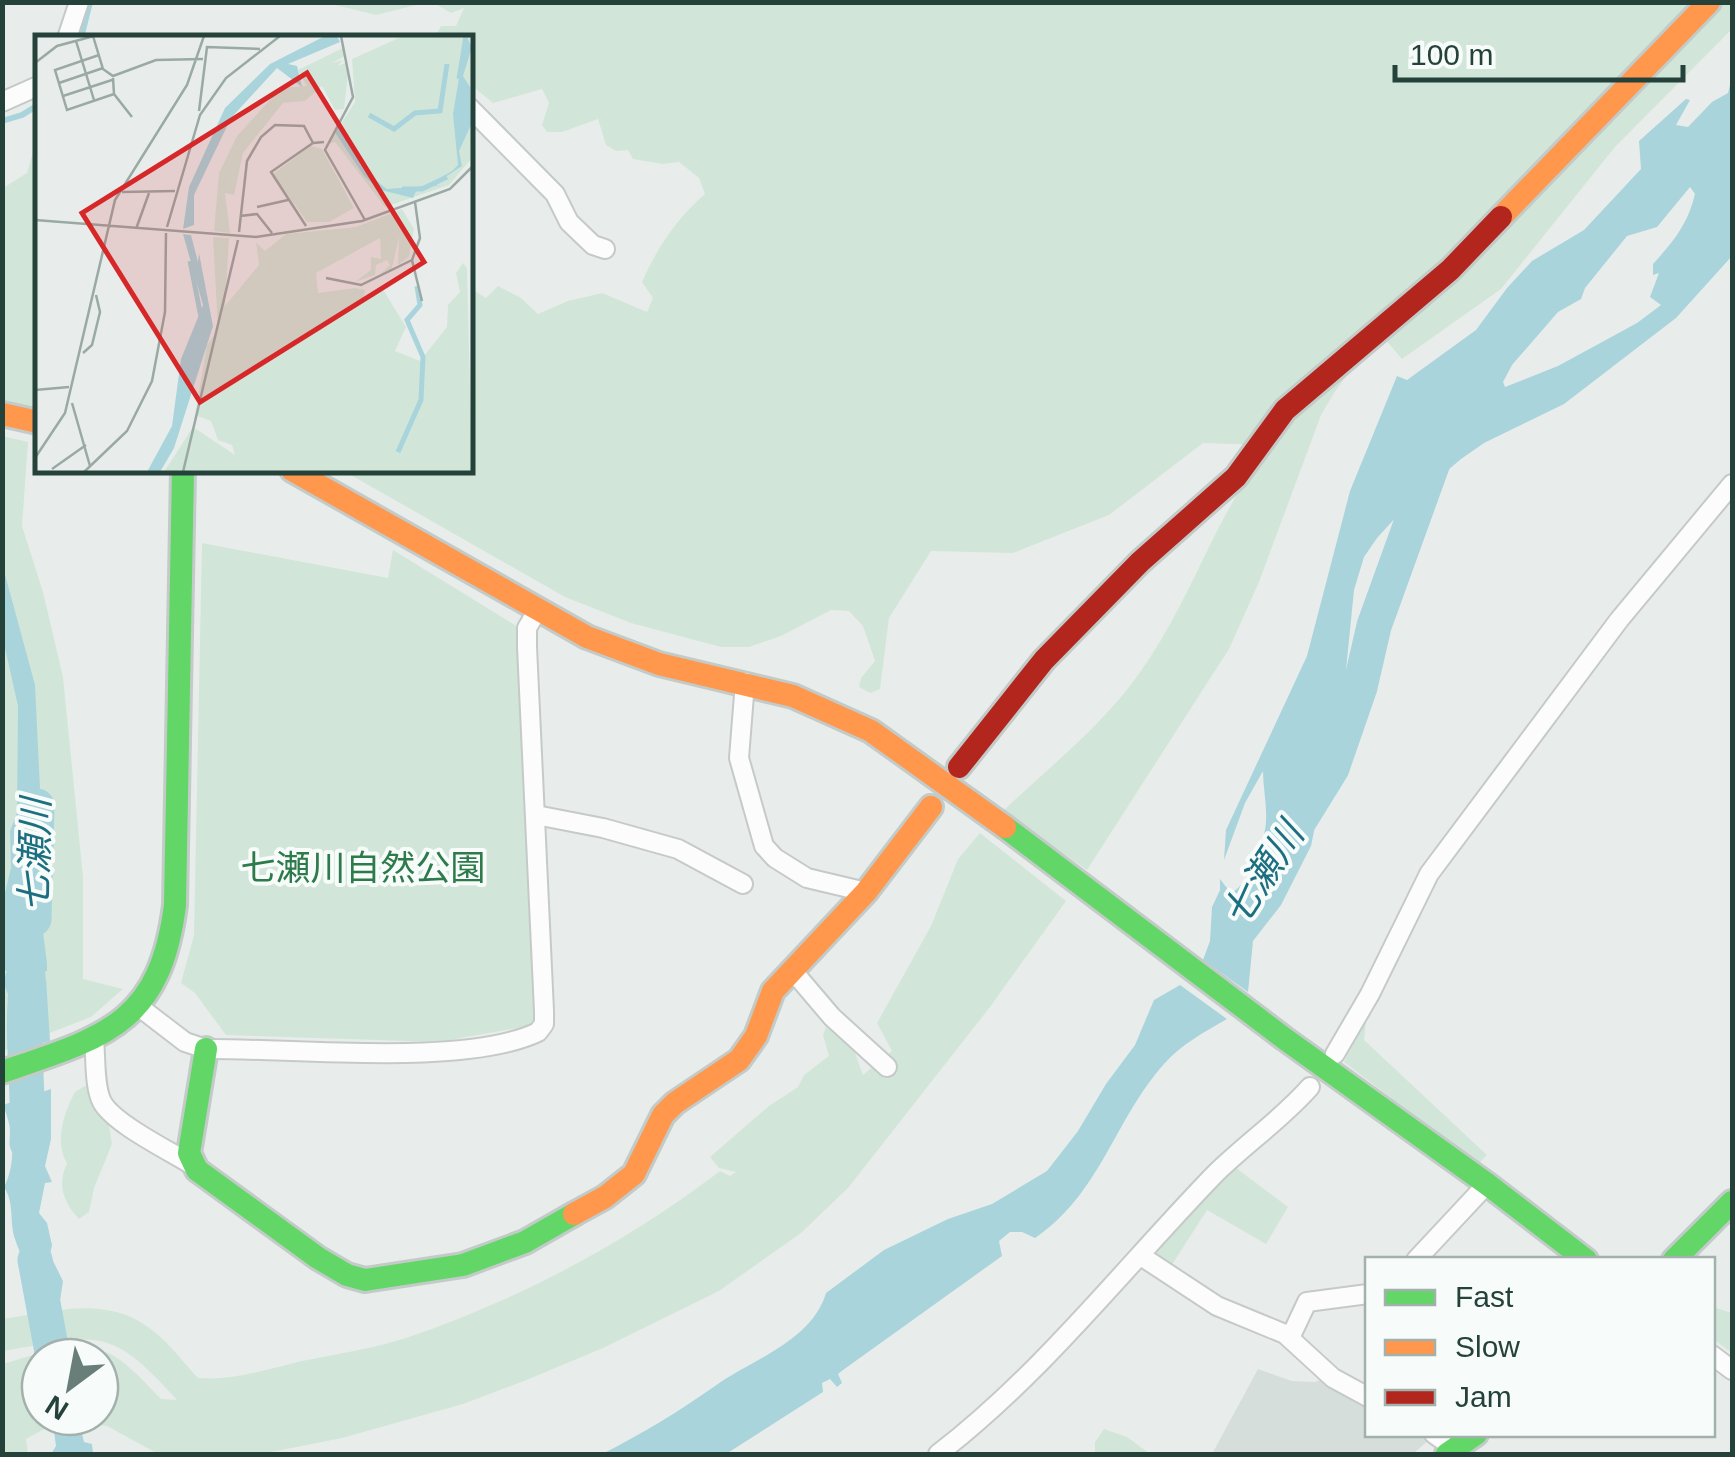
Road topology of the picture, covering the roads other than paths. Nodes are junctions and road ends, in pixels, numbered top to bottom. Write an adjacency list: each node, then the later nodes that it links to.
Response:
1 (79, 2): 3 (street)
2 (1709, 2): 15 (main road)
3 (69, 35)
4 (35, 87): 5 (street)
5 (2, 102)
6 (472, 110): 7 (street)
7 (606, 249)
8 (2, 414): 9 (main road)
9 (35, 421)
10 (183, 472): 21 (main road)
11 (295, 472): 13 (main road)
12 (1732, 484): 24 (street)
13 (536, 611): 14 (main road); 17 (street)
14 (745, 682): 19 (street); 29 (main road)
15 (959, 767)
16 (931, 807): 19 (main road)
17 (536, 815): 18 (street); 23 (street)
18 (742, 884)
19 (866, 892): 20 (main road)
20 (792, 970): 25 (street); 28 (main road)
21 (138, 1006): 22 (main road); 23 (street)
22 (94, 1040): 26 (main road); 28 (street)
23 (206, 1049): 28 (main road)
24 (1334, 1054)
25 (888, 1068)
26 (2, 1072)
27 (1310, 1086): 31 (street)
28 (192, 1165)
29 (1487, 1184): 32 (street); 33 (main road)
30 (1732, 1202): 34 (main road)
31 (1141, 1256): 36 (street); 40 (street)
32 (1419, 1257)
33 (1582, 1257)
34 (1677, 1257)
35 (1365, 1294): 36 (street)
36 (1290, 1338): 37 (street)
37 (1365, 1395)
38 (1472, 1437): 39 (main road)
39 (1451, 1452)
40 (938, 1454)

